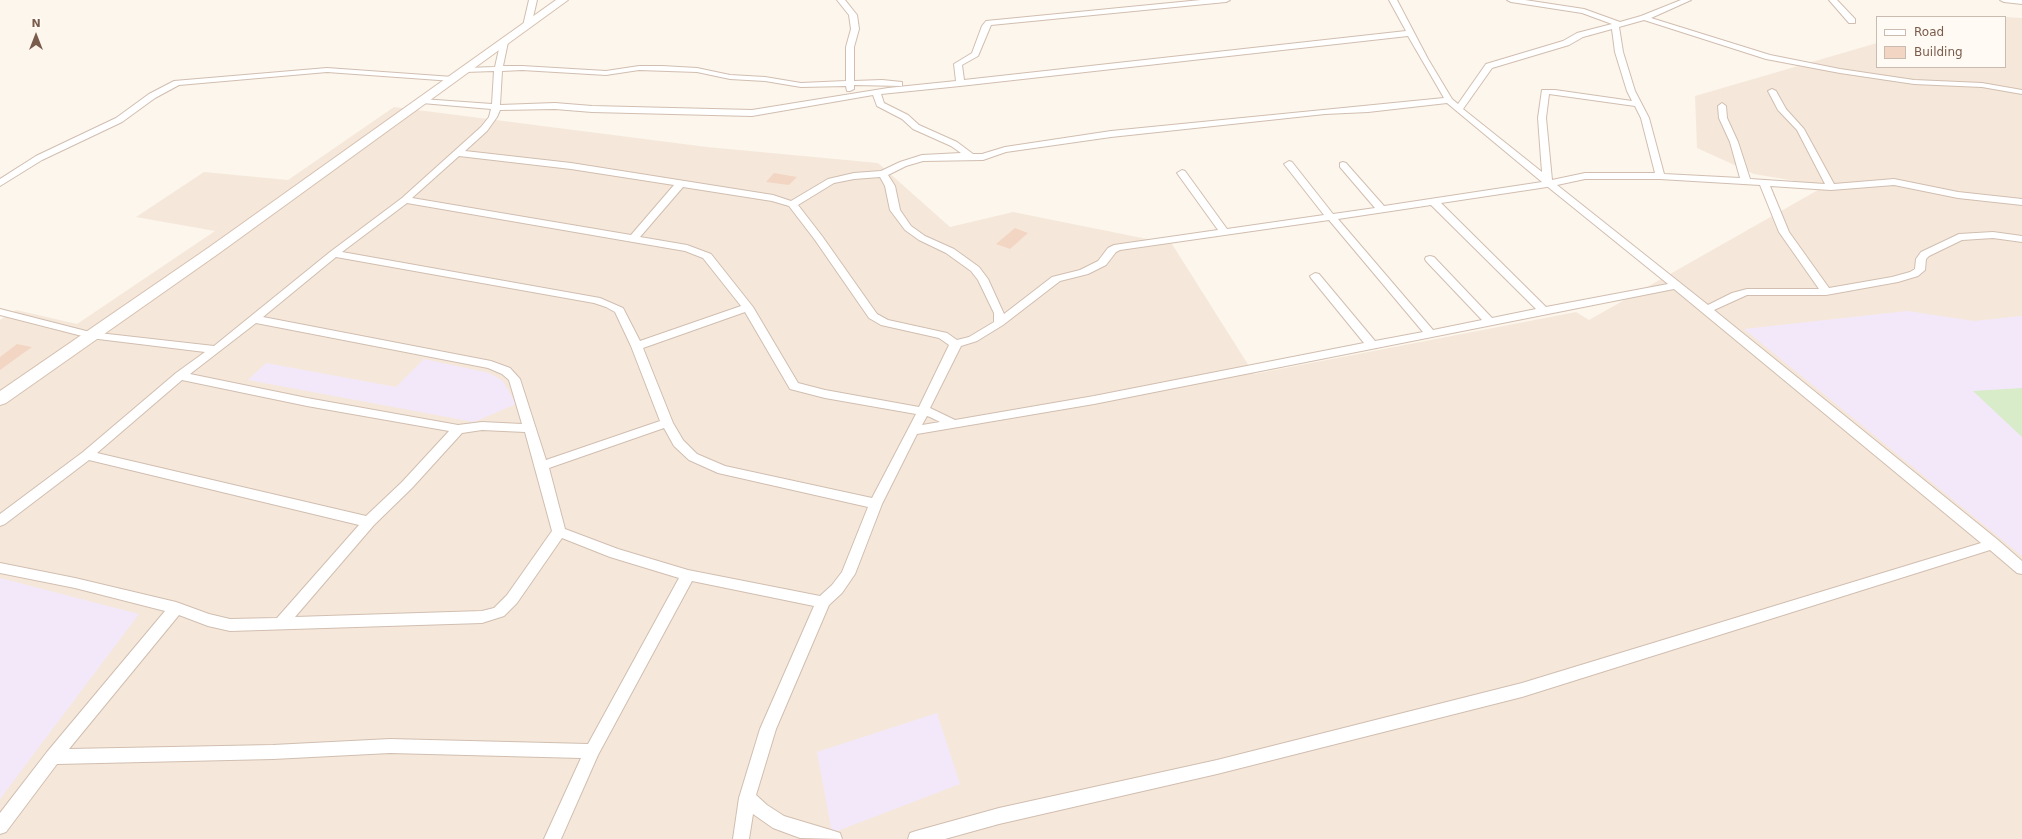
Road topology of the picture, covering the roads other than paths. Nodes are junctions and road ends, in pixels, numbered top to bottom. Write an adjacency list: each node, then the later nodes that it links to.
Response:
1 (533, 0): 13 (street)
2 (563, 0): 13 (street)
3 (841, 0): 20 (street)
4 (1226, 0): 21 (street)
5 (1393, 0): 15 (street)
6 (1511, 0): 14 (street)
7 (1687, 0): 11 (street)
8 (1833, 0): 12 (street)
9 (2004, 0): 10 (street)
10 (2022, 2)
11 (1644, 18): 14 (street); 25 (street)
12 (1852, 21)
13 (527, 26): 16 (street)
14 (1617, 26): 29 (street); 32 (street)
15 (1411, 34): 21 (street); 27 (street)
16 (504, 42): 17 (street); 18 (street)
17 (498, 69): 18 (street); 20 (street); 31 (street)
18 (465, 70): 19 (street)
19 (453, 79): 28 (street); 41 (street)
20 (849, 83): 22 (street); 26 (street)
21 (960, 84): 22 (street)
22 (921, 87): 24 (street)
23 (1772, 91): 45 (street)
24 (876, 92): 26 (street); 34 (street)
25 (2022, 92)
26 (851, 96): 31 (street)
27 (1449, 100): 32 (street); 34 (street)
28 (422, 101): 31 (street); 68 (street)
29 (1637, 104): 39 (street); 44 (street)
30 (1722, 106): 40 (street)
31 (496, 108): 33 (street)
32 (1459, 109): 44 (street)
33 (457, 153): 42 (street); 46 (street)
34 (970, 156): 38 (street)
35 (1289, 164): 51 (street)
36 (1343, 165): 50 (street)
37 (1182, 173): 52 (street)
38 (883, 174): 49 (street); 65 (street)
39 (1660, 176): 40 (street); 44 (street)
40 (1746, 182): 43 (street)
41 (0, 183)
42 (681, 183): 49 (street); 54 (street)
43 (1764, 183): 45 (street); 59 (street)
44 (1547, 184): 47 (street); 58 (street)
45 (1831, 187): 48 (street)
46 (405, 200): 54 (street); 55 (street)
47 (1434, 201): 50 (street); 62 (street)
48 (2022, 202)
49 (792, 204): 69 (street)
50 (1381, 209): 51 (street)
51 (1331, 217): 52 (street); 67 (street)
52 (1224, 231): 65 (street)
53 (2022, 239): 59 (street)
54 (633, 240): 60 (street)
55 (334, 254): 64 (street); 71 (street)
56 (1430, 259): 66 (street)
57 (1315, 276): 70 (street)
58 (1676, 285): 61 (street); 62 (street)
59 (1826, 292): 61 (street)
60 (748, 307): 71 (street); 75 (street)
61 (1706, 310): 87 (street)
62 (1544, 311): 66 (street)
63 (0, 312): 68 (street)
64 (254, 319): 72 (street); 78 (street)
65 (999, 322): 69 (street)
66 (1490, 322): 67 (street)
67 (1431, 334): 70 (street)
68 (90, 335): 72 (street); 74 (street)
69 (955, 344): 75 (street)
70 (1372, 345): 77 (street)
71 (637, 346): 76 (street)
72 (216, 350): 73 (street)
73 (180, 376): 79 (street); 81 (street)
74 (0, 399)
75 (923, 412): 77 (street); 80 (street)
76 (667, 423): 82 (street); 83 (street)
77 (956, 424): 80 (street)
78 (528, 428): 79 (street); 82 (street)
79 (458, 429): 85 (street)
80 (913, 431): 83 (street)
81 (86, 454): 84 (street); 85 (street)
82 (542, 466): 86 (street)
83 (876, 504): 91 (street)
84 (0, 521)
85 (369, 522): 93 (street)
86 (559, 532): 90 (street); 93 (street)
87 (1992, 544): 89 (street); 101 (street)
88 (0, 568): 92 (street)
89 (2022, 569)
90 (688, 575): 91 (street); 94 (street)
91 (823, 602): 96 (street)
92 (176, 608): 93 (street); 95 (street)
93 (282, 622)
94 (592, 751): 95 (street); 98 (street)
95 (53, 756): 97 (street)
96 (747, 798): 99 (street); 100 (street)
97 (0, 826)
98 (552, 839)
99 (741, 839)
100 (834, 839)
101 (916, 839)

